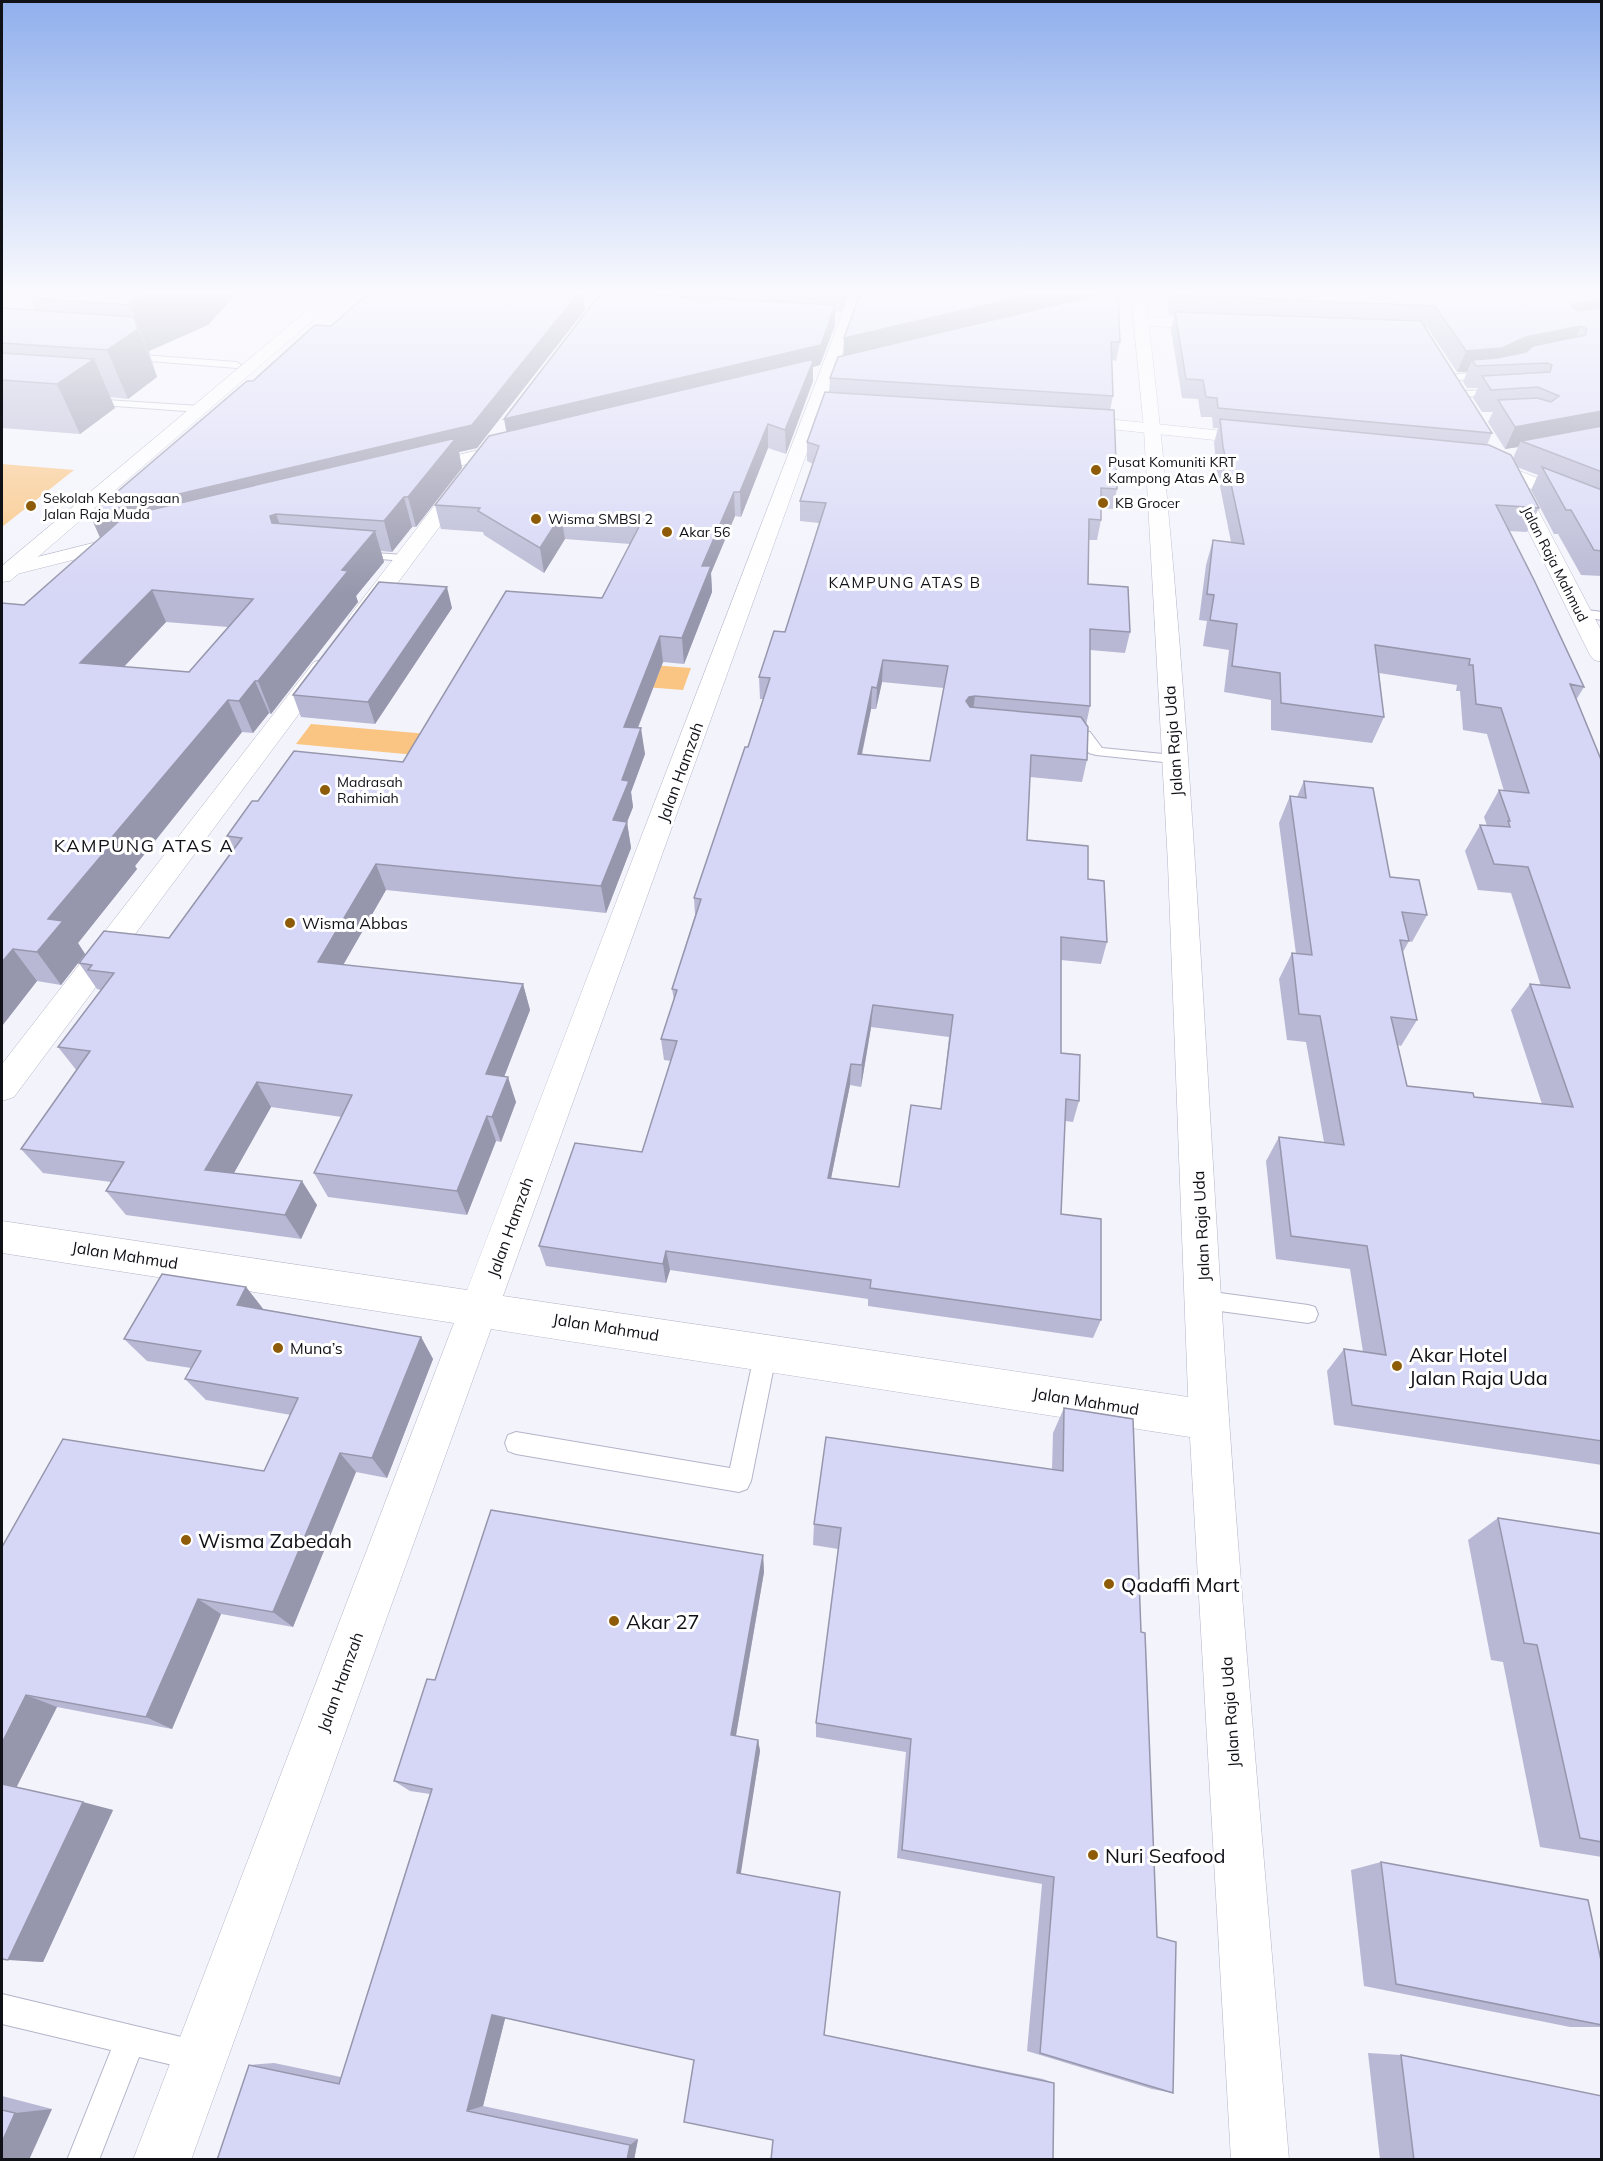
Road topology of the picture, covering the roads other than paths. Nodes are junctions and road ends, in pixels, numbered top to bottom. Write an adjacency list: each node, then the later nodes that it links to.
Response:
1 (1460, 394): 7 (street)
2 (214, 395): 6 (street)
3 (823, 395): 30 (street, Jalan Hamzah)
4 (1149, 395): 10 (street, Jalan Raja Uda)
5 (73, 400): 6 (lane)
6 (200, 409): 21 (street)
7 (1469, 410)
8 (1052, 419): 10 (street)
9 (505, 427): 13 (street)
10 (1153, 429): 12 (street); 26 (street, Jalan Raja Uda)
11 (537, 441): 13 (street)
12 (1282, 442)
13 (484, 454): 16 (street); 20 (street)
14 (1498, 459): 15 (street); 17 (street); 22 (street, Jalan Raja Mahmud)
15 (1460, 460)
16 (402, 474)
17 (1602, 510)
18 (141, 538): 21 (street)
19 (346, 554): 20 (lane)
20 (405, 558): 27 (street)
21 (5, 573)
22 (1580, 613): 23 (lane); 24 (street, Jalan Raja Mahmud)
23 (1602, 616)
24 (1602, 655)
25 (1055, 731): 26 (lane)
26 (1173, 759): 29 (street, Jalan Raja Uda)
27 (2, 1088)
28 (2, 1237): 30 (street, Jalan Mahmud)
29 (1205, 1300): 31 (lane); 33 (street, Jalan Raja Uda)
30 (480, 1308): 32 (street, Jalan Mahmud); 37 (street, Jalan Hamzah)
31 (1308, 1314)
32 (766, 1351): 33 (street, Jalan Mahmud); 34 (lane)
33 (1209, 1420): 40 (street, Jalan Raja Uda)
34 (516, 1443)
35 (2, 2009): 36 (lane)
36 (130, 2040): 37 (lane); 38 (lane)
37 (200, 2057): 39 (street, Jalan Hamzah)
38 (83, 2160)
39 (162, 2160)
40 (1260, 2160)

